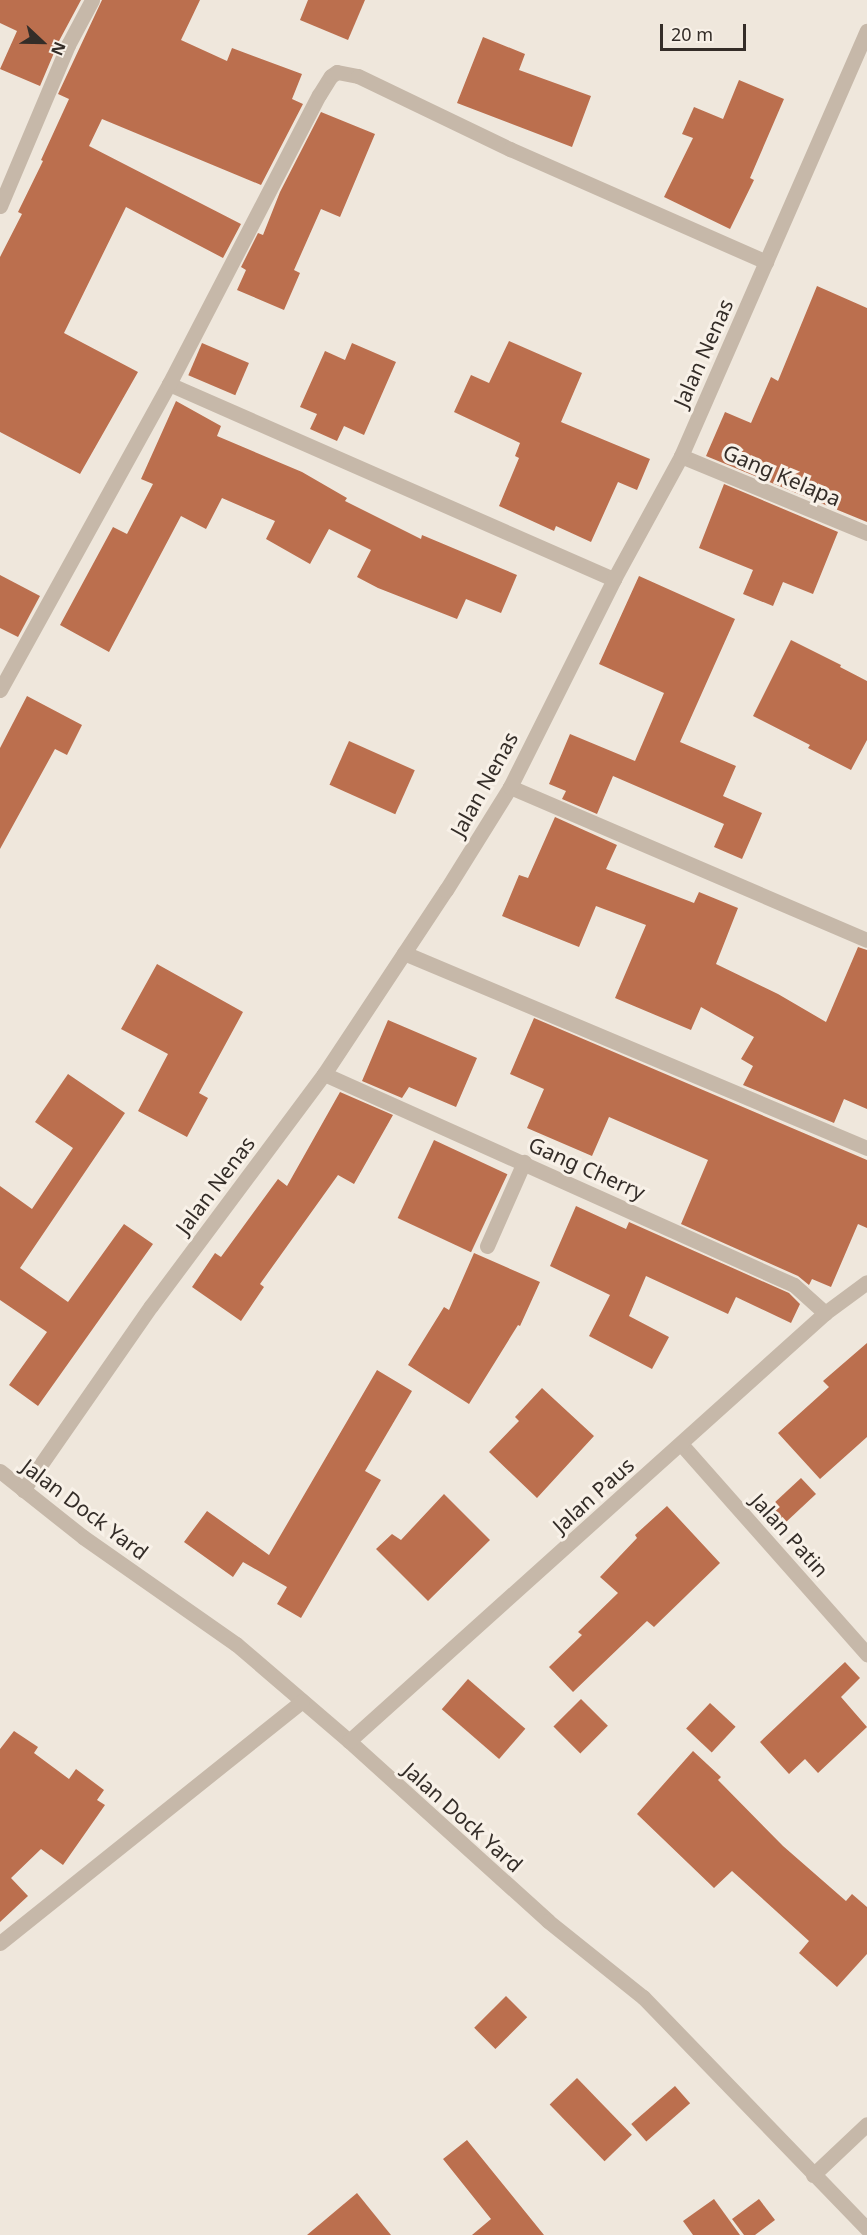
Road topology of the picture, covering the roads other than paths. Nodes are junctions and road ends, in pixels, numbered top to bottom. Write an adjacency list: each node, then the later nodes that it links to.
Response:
1 (92, 0): 5 (street)
2 (867, 32): 3 (street, Jalan Nenas)
3 (852, 66): 4 (street); 6 (street, Jalan Nenas)
4 (867, 71)
5 (0, 206)
6 (766, 262): 7 (street); 8 (street, Jalan Nenas)
7 (169, 384): 10 (street); 11 (street)
8 (681, 456): 9 (street, Gang Kelapa); 10 (street, Jalan Nenas)
9 (867, 533)
10 (614, 579): 12 (street, Jalan Nenas)
11 (0, 690)
12 (510, 787): 13 (street); 14 (street, Jalan Nenas)
13 (867, 940)
14 (404, 953): 15 (street, Jalan Nenas); 16 (street)
15 (324, 1074): 17 (street, Gang Cherry); 23 (street, Jalan Nenas)
16 (867, 1148)
17 (524, 1162): 18 (street); 20 (street, Gang Cherry)
18 (487, 1246)
19 (867, 1282): 20 (street, Jalan Paus)
20 (825, 1313): 21 (street, Jalan Paus)
21 (681, 1444): 24 (street, Jalan Patin); 26 (street, Jalan Paus)
22 (0, 1472): 23 (street, Jalan Dock Yard)
23 (23, 1490): 25 (street, Jalan Dock Yard)
24 (867, 1654)
25 (302, 1701): 26 (street, Jalan Dock Yard); 27 (street)
26 (349, 1741): 29 (street, Jalan Dock Yard)
27 (0, 1943)
28 (867, 2124): 29 (street)
29 (813, 2175): 30 (street, Jalan Dock Yard)
30 (867, 2229)

